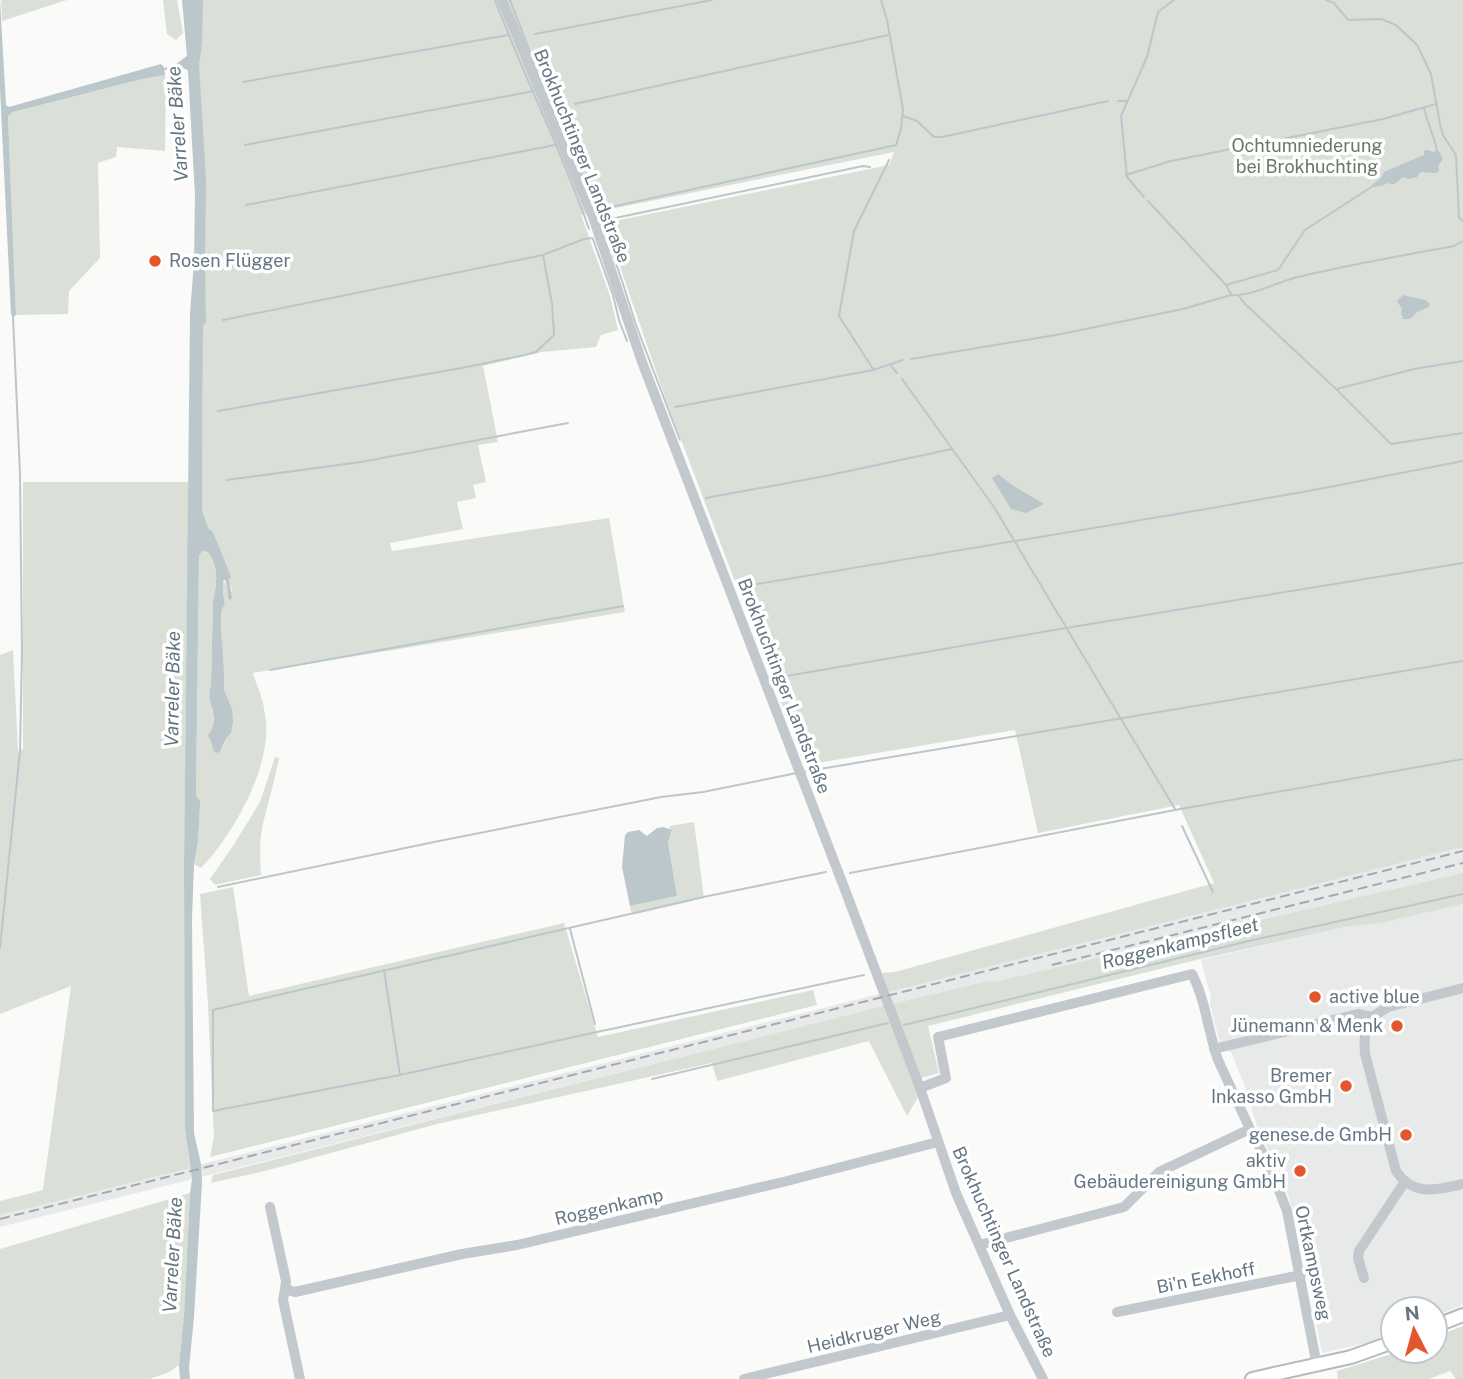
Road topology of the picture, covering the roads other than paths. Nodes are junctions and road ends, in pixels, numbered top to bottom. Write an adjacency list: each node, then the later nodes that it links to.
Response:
1 (502, 0): 5 (street, Brokhuchtinger Landstraße)
2 (1463, 988): 3 (street)
3 (1372, 1017): 4 (street); 8 (street)
4 (1214, 1049): 5 (street, Ortkampsweg); 6 (street, Ortkampsweg)
5 (920, 1088): 7 (street, Brokhuchtinger Landstraße)
6 (1250, 1129): 11 (street); 12 (street, Ortkampsweg)
7 (938, 1142): 11 (street, Brokhuchtinger Landstraße); 14 (street, Roggenkamp)
8 (1404, 1183): 9 (street); 13 (street)
9 (1463, 1184)
10 (270, 1207): 14 (street)
11 (979, 1245): 16 (street, Brokhuchtinger Landstraße)
12 (1301, 1275): 15 (street, Bi'n Eekhoff); 18 (street, Ortkampsweg)
13 (1364, 1278)
14 (285, 1289): 19 (street)
15 (1117, 1312)
16 (1010, 1315): 20 (street, Heidkruger Weg); 21 (street, Brokhuchtinger Landstraße)
17 (1379, 1347): 18 (main road)
18 (1317, 1366): 22 (main road)
19 (300, 1379)
20 (744, 1379)
21 (1043, 1379)
22 (1252, 1379)

